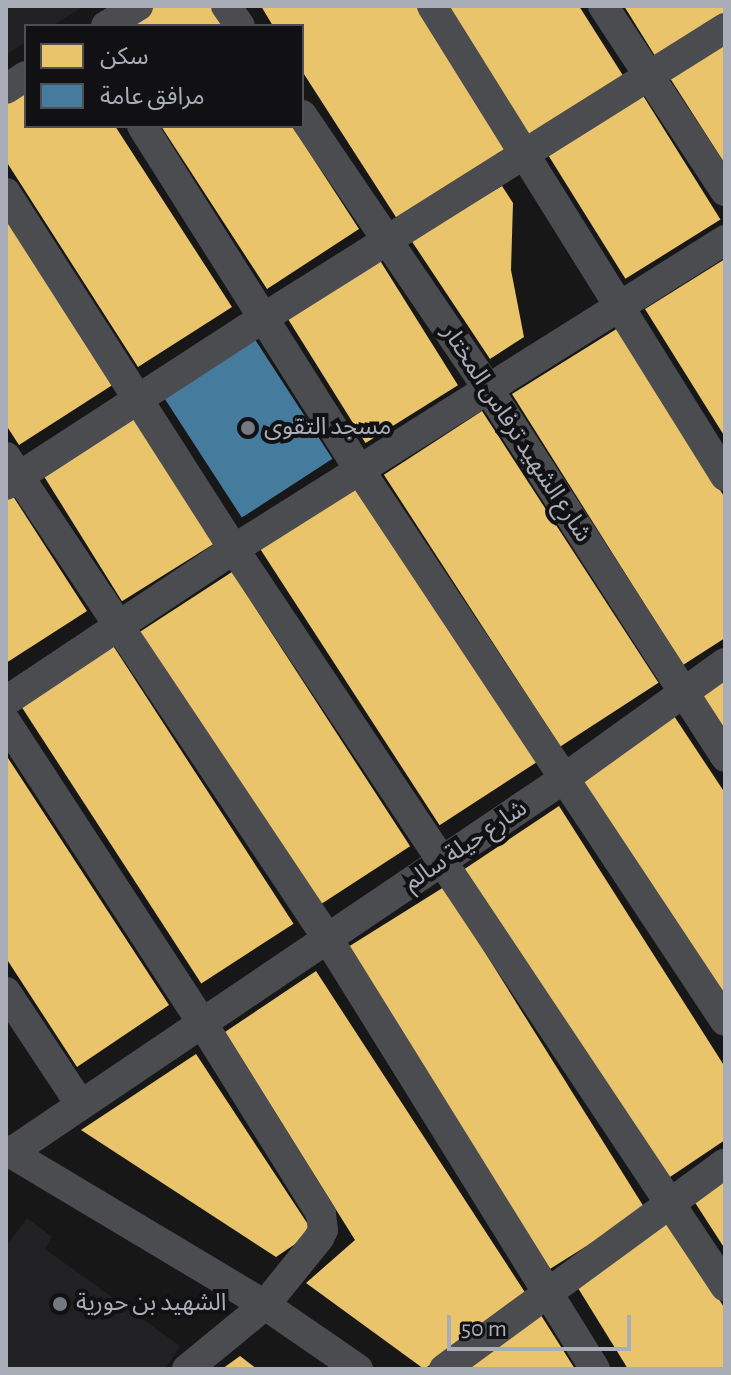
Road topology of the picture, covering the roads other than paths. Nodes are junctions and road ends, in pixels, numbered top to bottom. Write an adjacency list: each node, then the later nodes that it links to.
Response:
1 (138, 6): 5 (street)
2 (226, 6): 6 (street)
3 (432, 6): 13 (street)
4 (603, 6): 8 (street)
5 (109, 24)
6 (239, 24)
7 (725, 28): 8 (street)
8 (648, 76): 13 (street); 14 (street)
9 (24, 77): 10 (street)
10 (6, 89)
11 (304, 118): 17 (street, شارع الشهيد ترفاس المختار)
12 (143, 128): 19 (street)
13 (528, 155): 17 (street); 18 (street)
14 (725, 191)
15 (6, 193): 21 (street)
16 (725, 240): 18 (street)
17 (390, 241): 19 (street); 20 (street, شارع الشهيد ترفاس المختار)
18 (619, 306): 20 (street); 24 (street)
19 (265, 317): 21 (street); 22 (street)
20 (487, 387): 22 (street); 28 (street, شارع الشهيد ترفاس المختار)
21 (140, 399): 23 (street); 25 (street)
22 (359, 469): 25 (street); 32 (street)
23 (10, 473): 26 (street)
24 (725, 476)
25 (234, 549): 26 (street); 33 (street)
26 (120, 628): 29 (street); 34 (street)
27 (725, 663): 28 (street, شارع حيلة سالم)
28 (682, 692): 31 (street, شارع الشهيد ترفاس المختار); 32 (street, شارع حيلة سالم)
29 (6, 701)
30 (6, 722): 36 (street)
31 (725, 757)
32 (562, 780): 33 (street, شارع حيلة سالم); 37 (street)
33 (443, 862): 34 (street, شارع حيلة سالم); 41 (street)
34 (328, 939): 36 (street, شارع حيلة سالم); 43 (street)
35 (6, 992): 38 (street)
36 (201, 1021): 38 (street, شارع حيلة سالم); 44 (street)
37 (725, 1021)
38 (80, 1104): 39 (street, شارع حيلة سالم)
39 (8, 1152): 44 (street)
40 (725, 1163): 41 (street)
41 (671, 1201): 42 (street); 43 (street)
42 (725, 1286)
43 (545, 1292): 47 (street); 48 (street)
44 (265, 1305): 45 (street); 46 (street)
45 (187, 1369)
46 (358, 1369)
47 (444, 1369)
48 (595, 1369)

